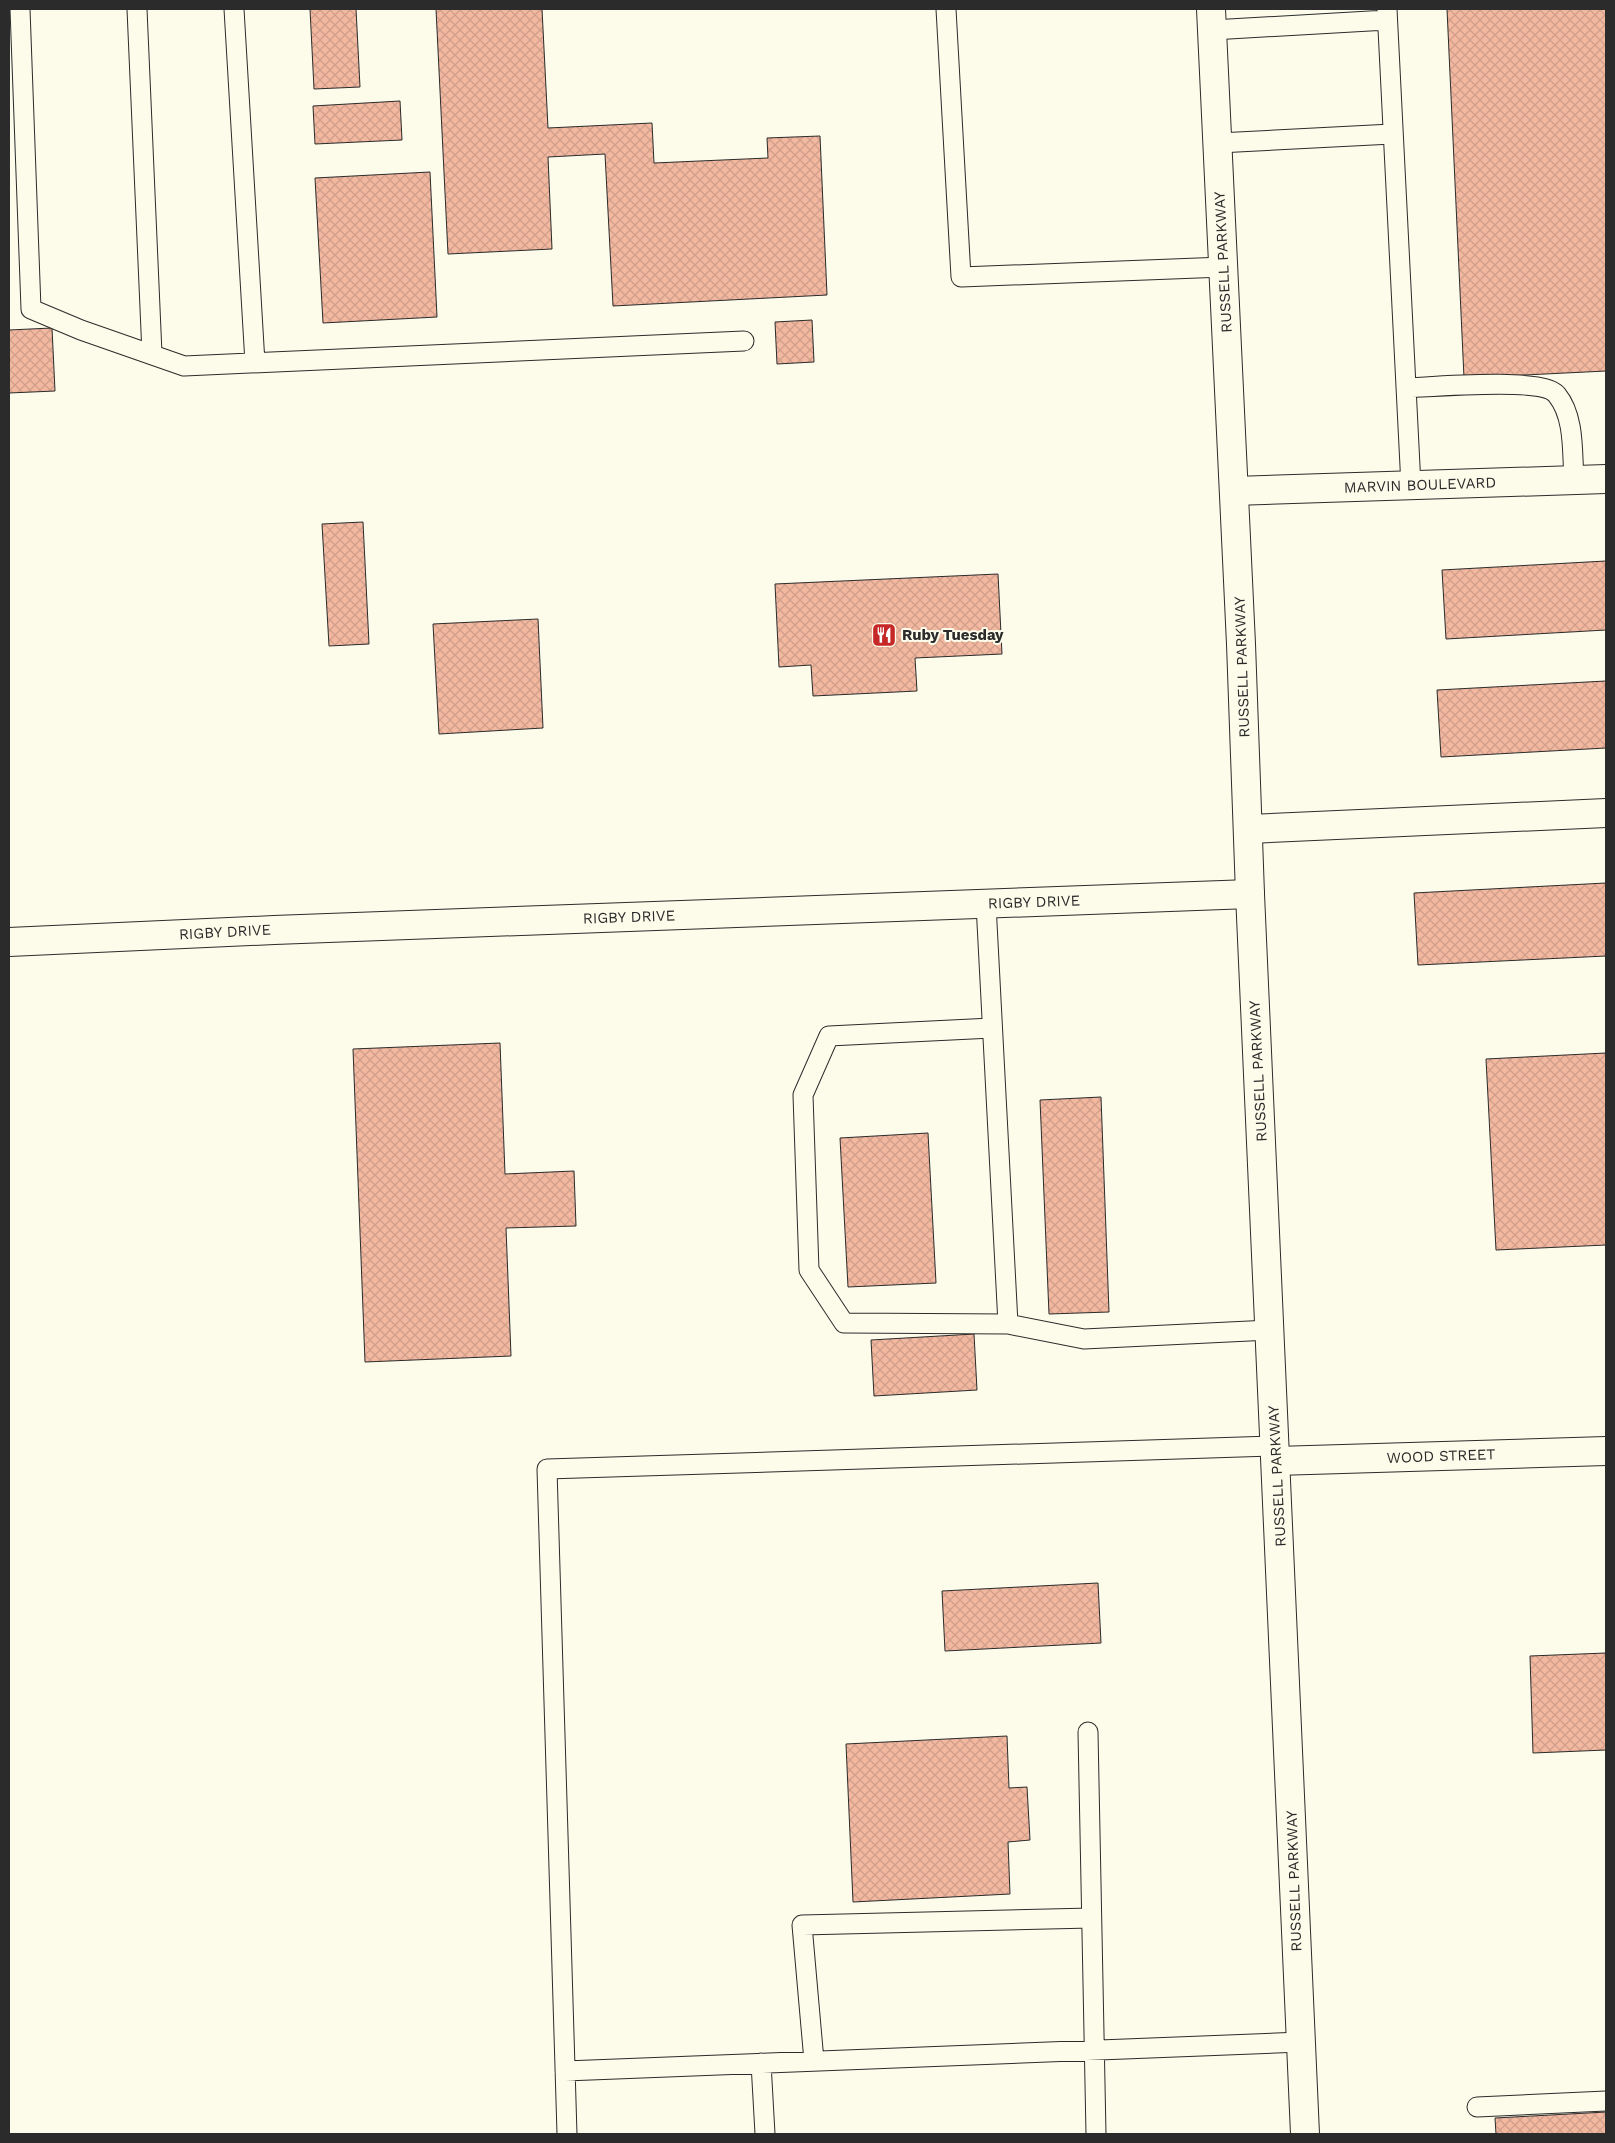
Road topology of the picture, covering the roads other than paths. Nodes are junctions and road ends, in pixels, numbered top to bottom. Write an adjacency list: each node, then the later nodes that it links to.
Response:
1 (20, 9): 11 (lane)
2 (137, 9): 11 (lane)
3 (234, 9): 12 (lane)
4 (946, 9): 9 (lane)
5 (1387, 15): 6 (lane); 7 (lane)
6 (1212, 19): 8 (street, RUSSELL PARKWAY)
7 (1392, 134): 8 (lane); 13 (lane)
8 (1218, 143): 9 (street, RUSSELL PARKWAY)
9 (1224, 268): 17 (street, RUSSELL PARKWAY)
10 (744, 341): 12 (lane)
11 (152, 354): 12 (lane)
12 (255, 363)
13 (1406, 388): 15 (lane); 16 (lane)
14 (1606, 479): 15 (street, MARVIN BOULEVARD)
15 (1574, 480): 16 (street, MARVIN BOULEVARD)
16 (1411, 486): 17 (street, MARVIN BOULEVARD)
17 (1234, 491): 19 (street, RUSSELL PARKWAY)
18 (1606, 813): 19 (street)
19 (1249, 829): 20 (street, RUSSELL PARKWAY)
20 (1250, 894): 21 (street, RIGBY DRIVE); 25 (street, RUSSELL PARKWAY)
21 (986, 904): 22 (street, RIGBY DRIVE); 23 (lane)
22 (9, 942)
23 (992, 1028): 24 (lane); 24 (lane)
24 (1008, 1324): 25 (lane)
25 (1270, 1330): 27 (street, RUSSELL PARKWAY)
26 (1606, 1451): 27 (street, WOOD STREET)
27 (1276, 1453): 30 (street, RUSSELL PARKWAY); 34 (lane)
28 (1088, 1732): 29 (lane)
29 (1091, 1918): 31 (lane); 32 (lane)
30 (1301, 2042): 31 (lane); 40 (street, RUSSELL PARKWAY)
31 (1093, 2050): 32 (lane); 39 (lane)
32 (814, 2061): 33 (lane)
33 (761, 2063): 34 (lane); 38 (lane)
34 (565, 2071): 37 (lane)
35 (1606, 2101): 36 (lane)
36 (1477, 2107)
37 (567, 2134)
38 (765, 2134)
39 (1096, 2134)
40 (1305, 2134)

